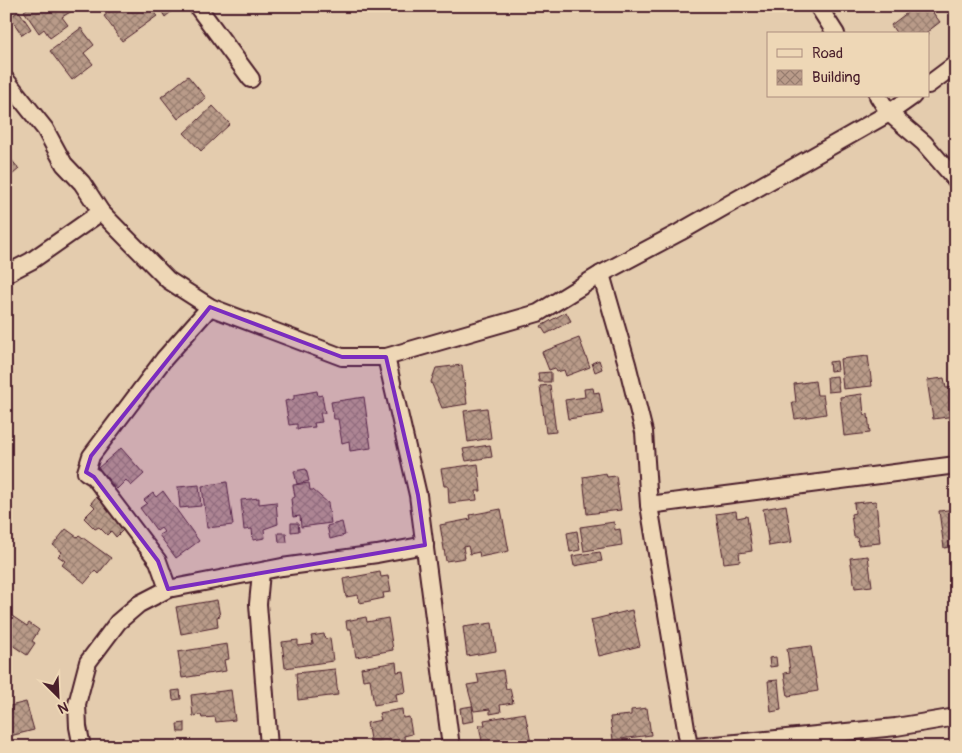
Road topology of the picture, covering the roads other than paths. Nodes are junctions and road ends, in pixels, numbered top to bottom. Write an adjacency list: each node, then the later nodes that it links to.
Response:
1 (197, 6): 6 (street)
2 (818, 6): 3 (street)
3 (835, 32)
4 (955, 67): 7 (street)
5 (6, 80): 12 (street)
6 (251, 80)
7 (930, 84)
8 (879, 98): 10 (street)
9 (910, 98): 10 (street)
10 (890, 113): 11 (street); 14 (street)
11 (956, 180)
12 (100, 212): 13 (street); 15 (street)
13 (6, 274)
14 (601, 274): 16 (street); 18 (street)
15 (210, 308): 16 (street); 21 (street)
16 (386, 357): 19 (street)
17 (956, 465): 18 (street)
18 (649, 505): 26 (street)
19 (425, 545): 20 (street); 25 (street)
20 (260, 572): 21 (street); 24 (street)
21 (168, 589): 23 (street)
22 (956, 718): 27 (street)
23 (82, 747)
24 (269, 747)
25 (451, 747)
26 (689, 747)
27 (696, 747)

